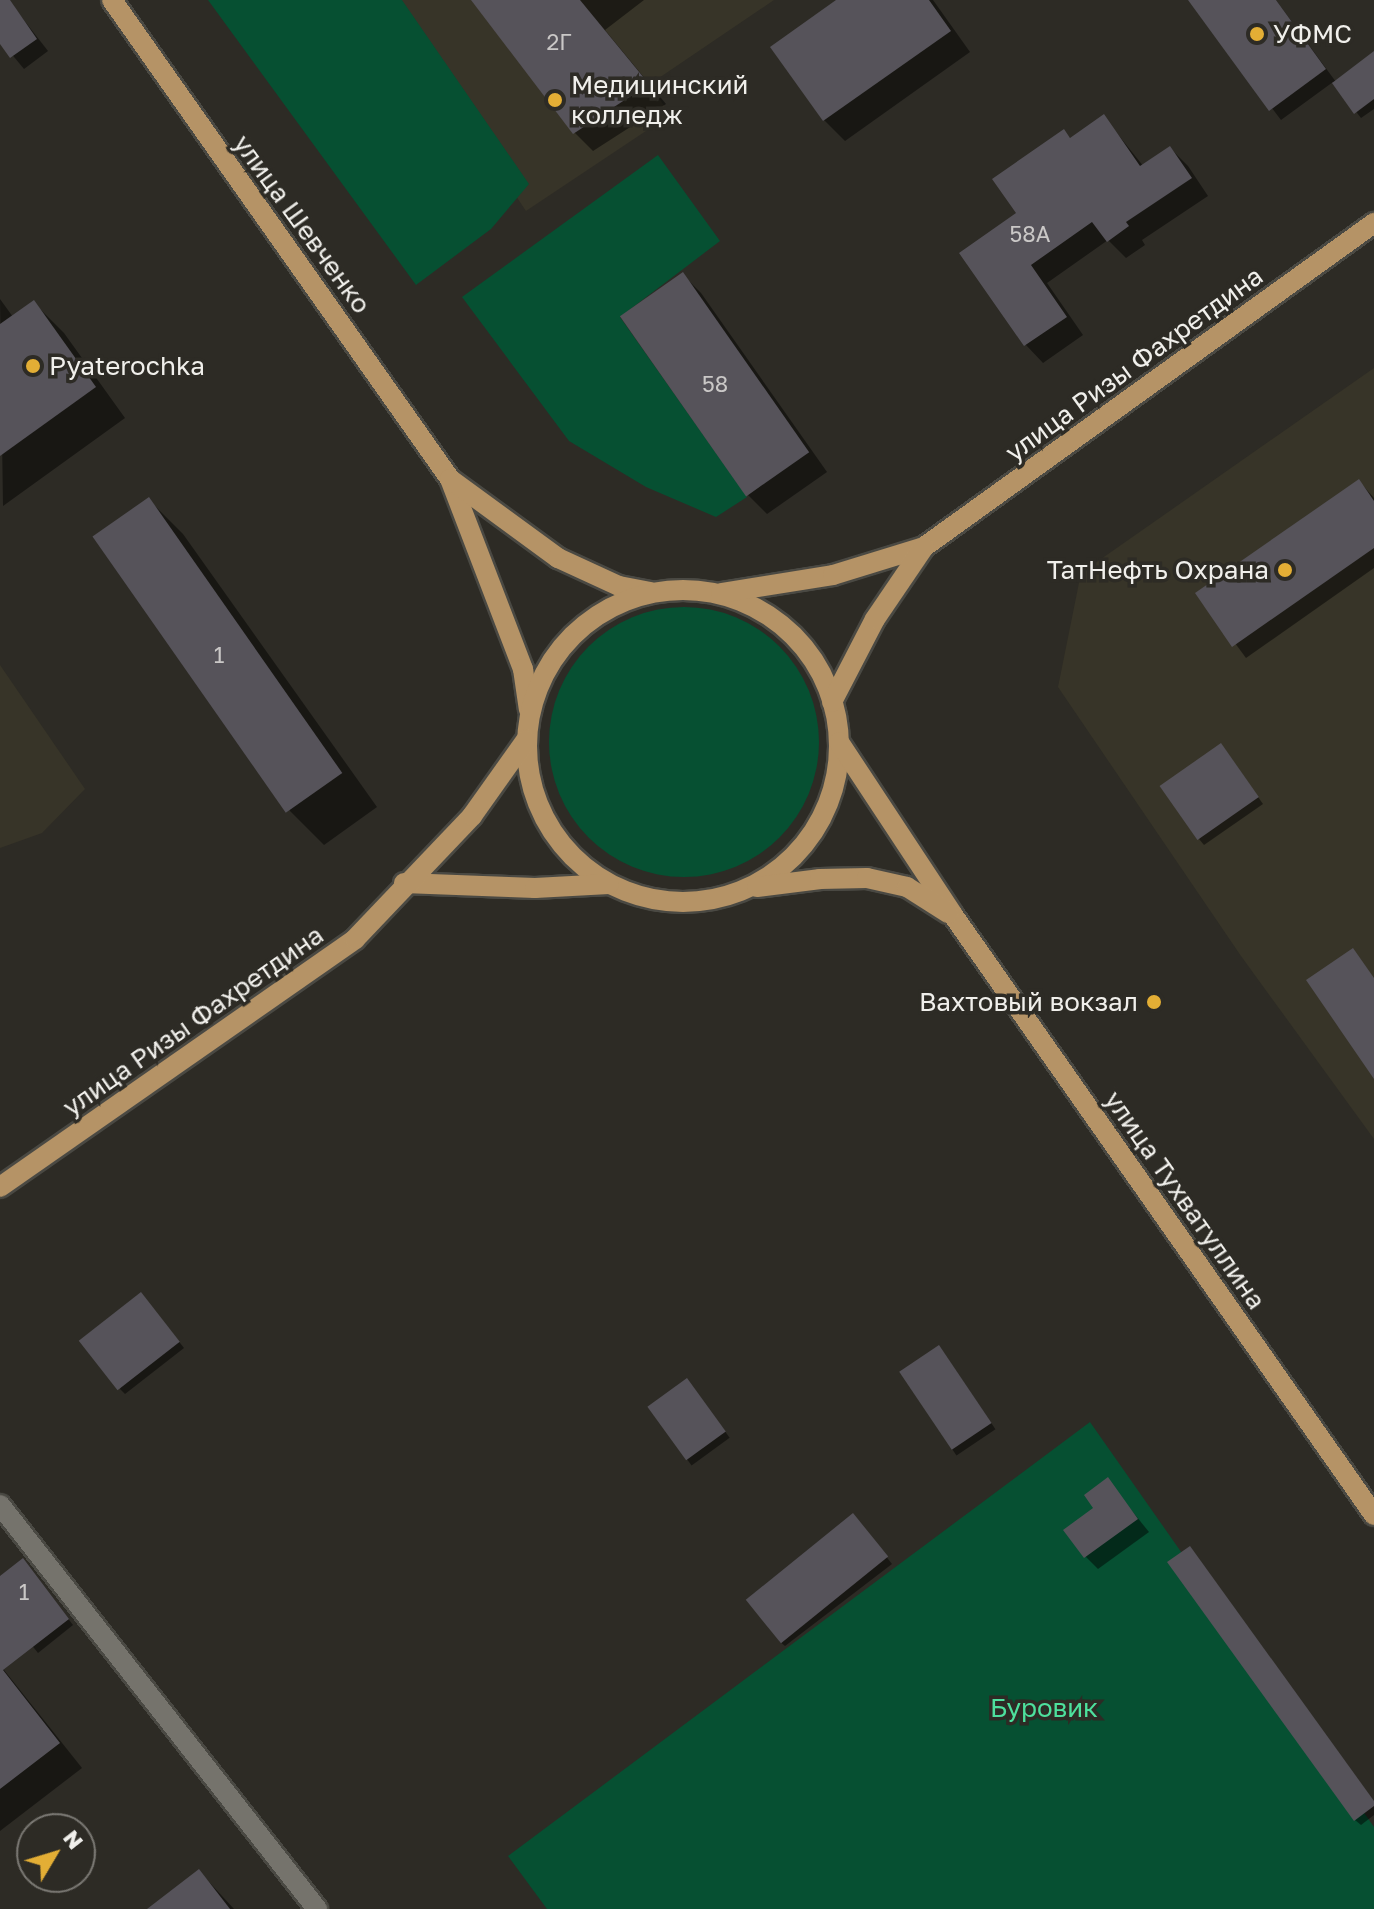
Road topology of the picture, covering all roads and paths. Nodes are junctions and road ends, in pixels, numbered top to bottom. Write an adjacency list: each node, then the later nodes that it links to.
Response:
1 (112, 0): 3 (main road, улица Шевченко)
2 (1374, 223): 4 (main road, улица Ризы Фахретдина)
3 (450, 479): 5 (main road); 8 (main road)
4 (924, 547): 6 (main road); 7 (main road)
5 (651, 592): 6 (main road); 8 (main road)
6 (717, 593): 7 (main road)
7 (832, 702): 10 (main road)
8 (530, 711): 9 (main road)
9 (526, 740): 11 (main road, улица Ризы Фахретдина); 12 (main road)
10 (839, 742): 13 (main road); 14 (main road, улица Тухватуллина)
11 (404, 883): 12 (main road); 15 (main road, улица Ризы Фахретдина)
12 (609, 884): 13 (main road)
13 (749, 888): 14 (main road)
14 (953, 915): 17 (main road, улица Тухватуллина)
15 (0, 1187)
16 (0, 1505): 18 (street)
17 (1374, 1515)
18 (317, 1909)

